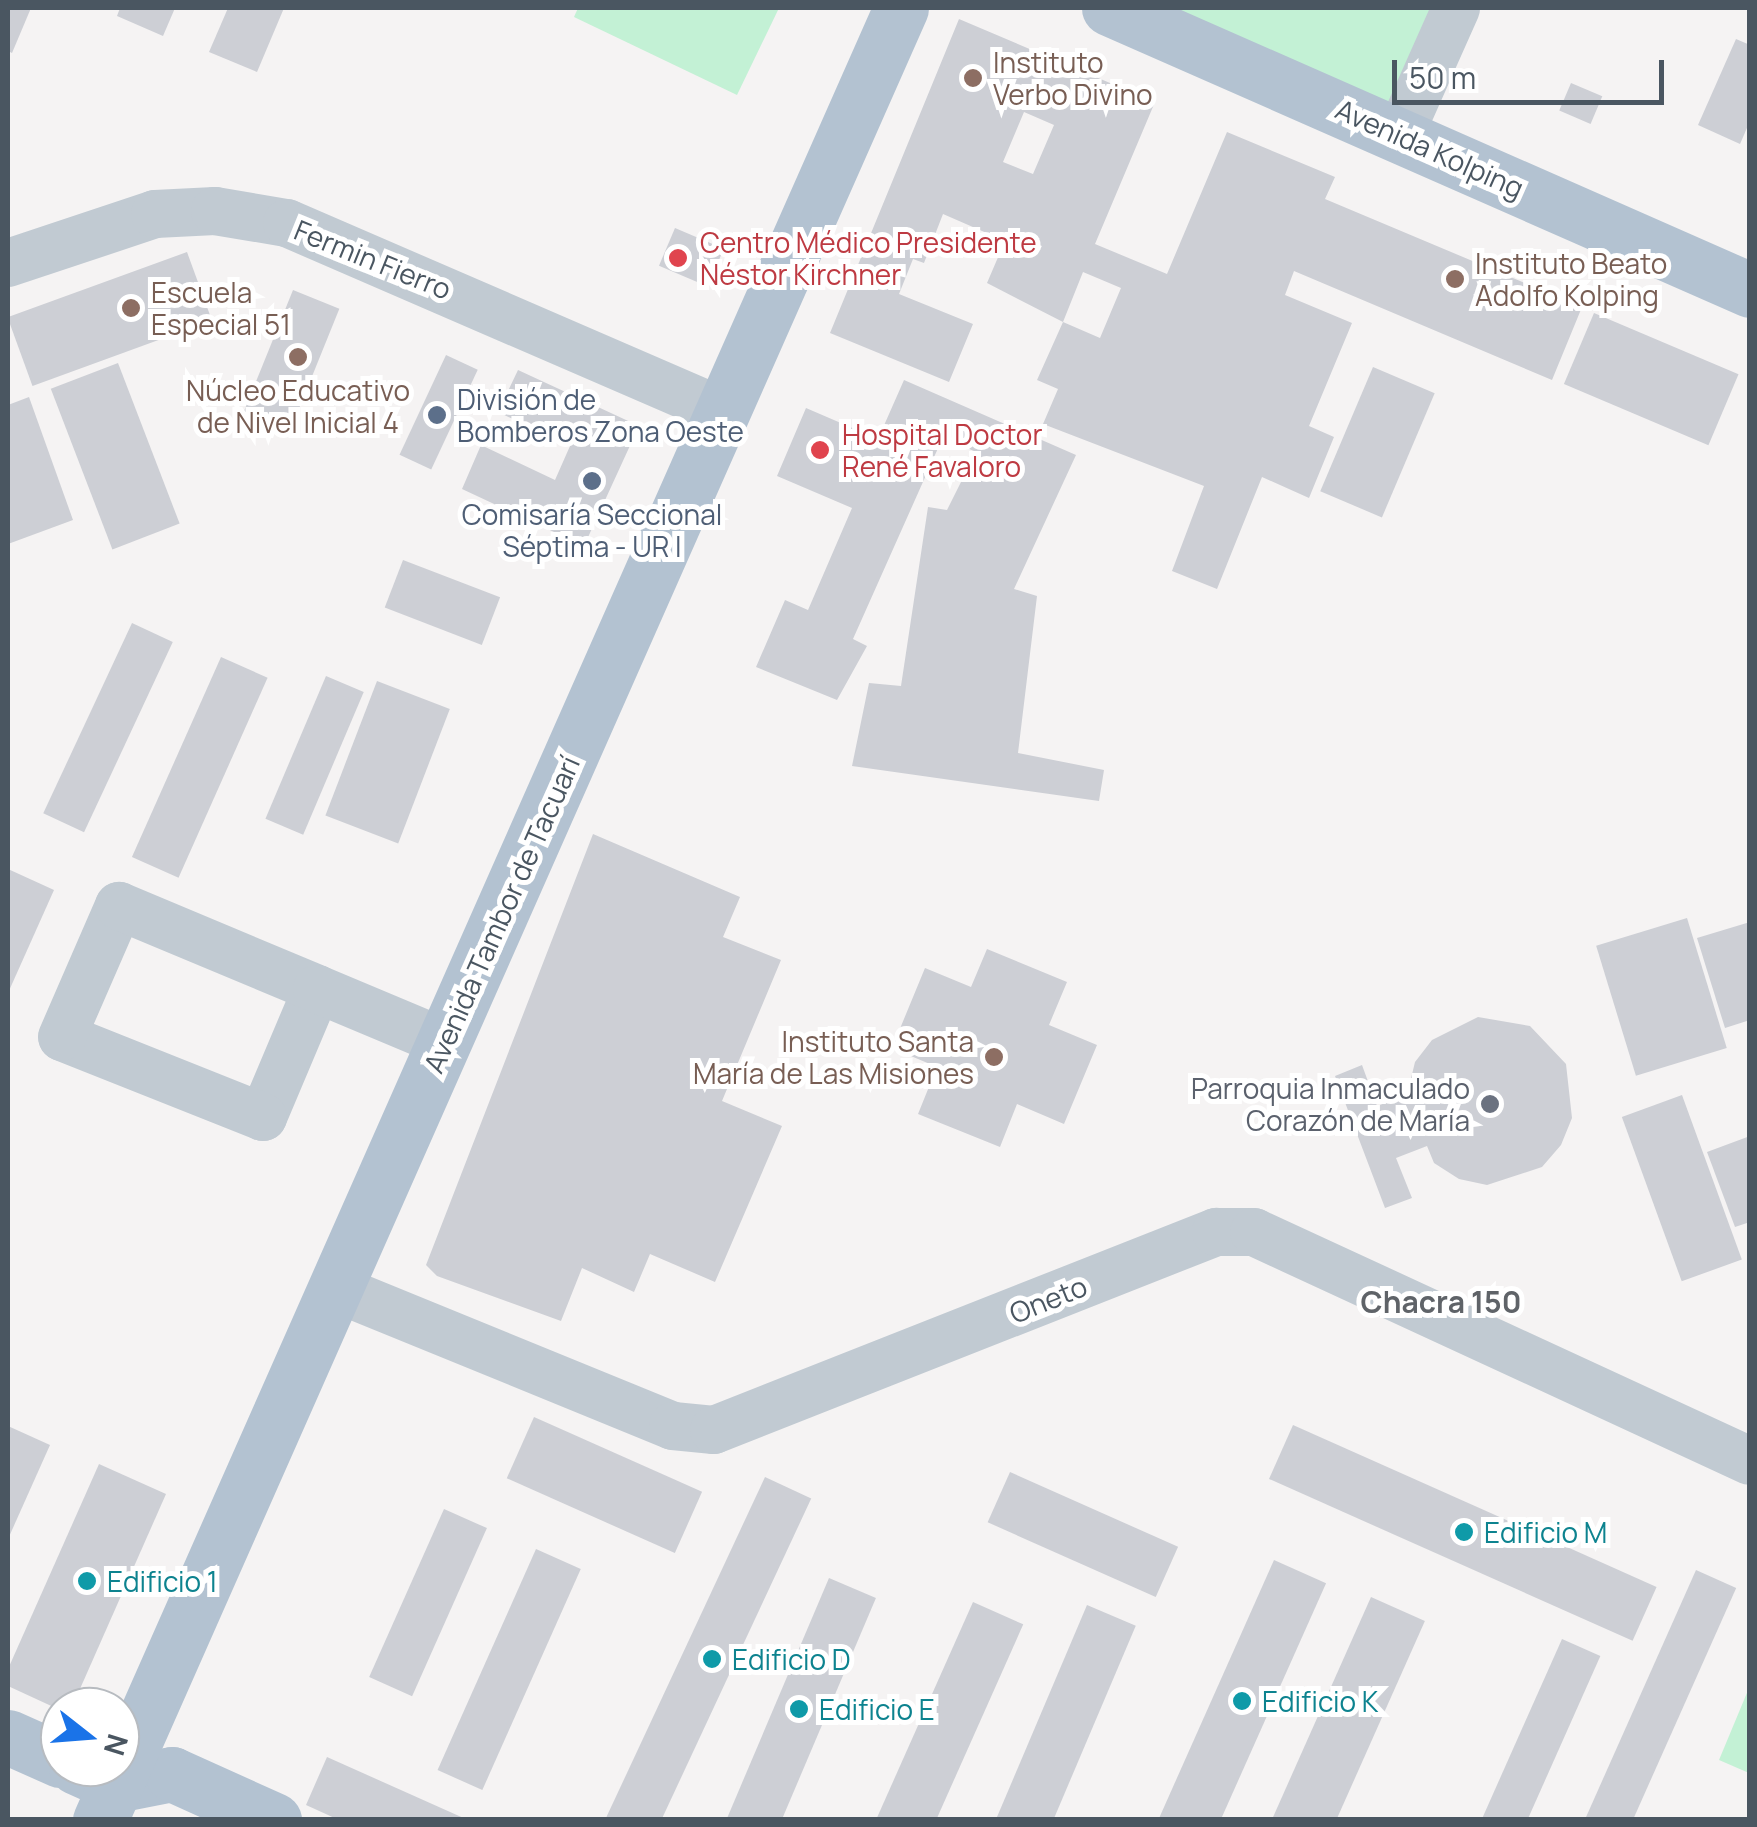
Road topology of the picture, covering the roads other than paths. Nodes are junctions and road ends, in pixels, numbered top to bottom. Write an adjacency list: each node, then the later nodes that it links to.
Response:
1 (901, 8): 7 (main road, Avenida Tambor de Tacuarí)
2 (1109, 8): 4 (main road, Avenida Kolping)
3 (1456, 8): 4 (street)
4 (1400, 134): 6 (main road, Avenida Kolping)
5 (8, 263): 7 (street, Fermin Fierro)
6 (1750, 290)
7 (722, 411): 9 (main road, Avenida Tambor de Tacuarí)
8 (316, 988): 8 (street); 9 (street)
9 (444, 1042): 10 (main road, Avenida Tambor de Tacuarí)
10 (335, 1288): 11 (street, Oneto); 14 (main road, Avenida Tambor de Tacuarí)
11 (1750, 1461)
12 (8, 1737): 13 (main road)
13 (40, 1751)
14 (106, 1798): 15 (main road)
15 (274, 1820)

